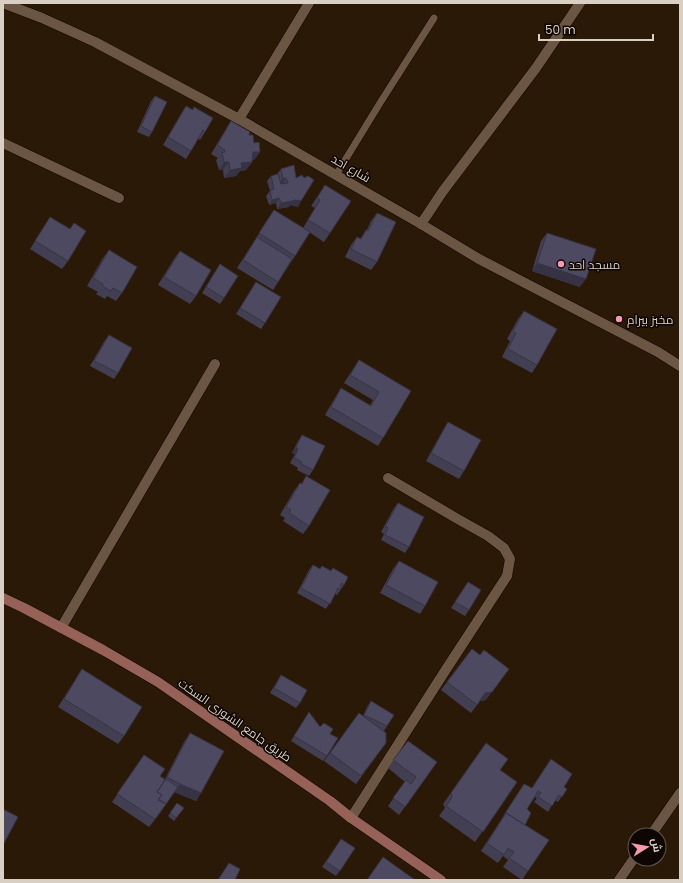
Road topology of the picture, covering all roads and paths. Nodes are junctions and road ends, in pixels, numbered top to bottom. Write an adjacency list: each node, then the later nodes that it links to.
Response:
1 (309, 3): 5 (street)
2 (580, 3): 9 (street)
3 (3, 4): 5 (street, شارع احد)
4 (434, 18): 7 (lane)
5 (239, 119): 7 (street, شارع احد)
6 (3, 143): 8 (street)
7 (336, 175): 9 (street, شارع احد)
8 (119, 198)
9 (421, 224): 11 (street, شارع احد)
10 (215, 364): 14 (street)
11 (680, 366)
12 (388, 478): 16 (street)
13 (3, 598): 14 (main road, طريق جامع الشورى السكت)
14 (61, 628): 16 (main road, طريق جامع الشورى السكت)
15 (680, 793): 17 (street)
16 (351, 818): 19 (main road, طريق جامع الشورى السكت)
17 (657, 827)
18 (628, 867): 20 (street)
19 (441, 880)
20 (619, 880)

